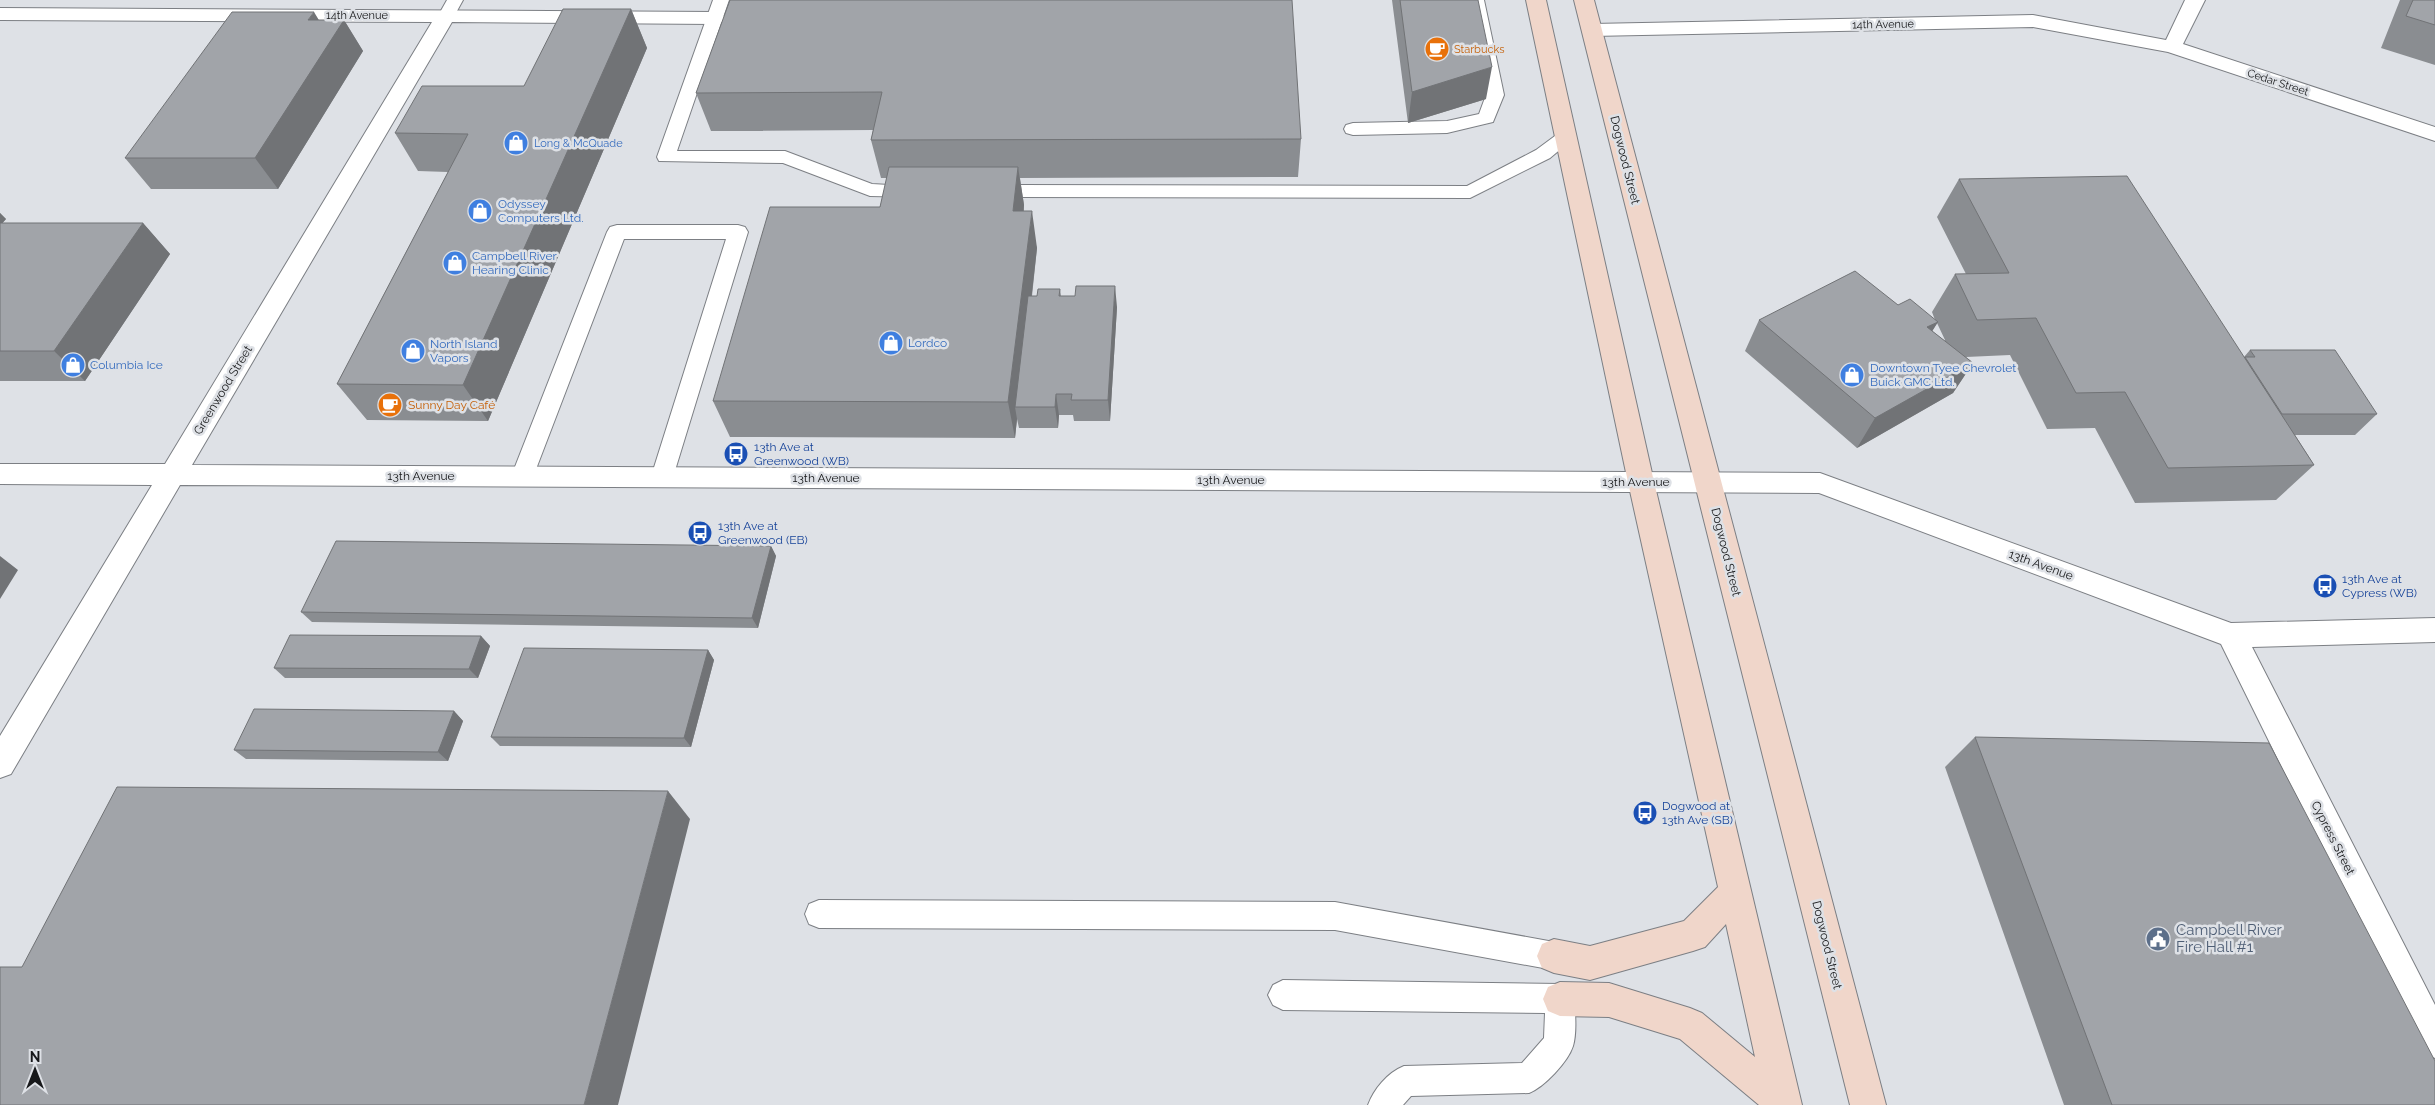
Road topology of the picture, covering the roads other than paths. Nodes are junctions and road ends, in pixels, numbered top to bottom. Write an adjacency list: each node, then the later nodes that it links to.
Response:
1 (1476, 0): 10 (lane)
2 (1536, 0): 12 (main road)
3 (1584, 0): 8 (main road, Dogwood Street)
4 (2195, 0): 9 (street)
5 (450, 8): 6 (street, 14th Avenue); 7 (street, 14th Avenue); 16 (street, Greenwood Street)
6 (718, 9): 13 (lane)
7 (0, 14)
8 (1592, 30): 9 (street, 14th Avenue); 20 (main road, Dogwood Street)
9 (2172, 48): 11 (street, Cedar Street)
10 (1353, 129)
11 (2435, 134)
12 (1566, 137): 14 (lane); 19 (main road)
13 (940, 191)
14 (970, 191)
15 (0, 474): 16 (street, 13th Avenue)
16 (172, 475): 17 (street, 13th Avenue); 23 (street, Greenwood Street)
17 (522, 477): 18 (street, 13th Avenue); 18 (lane)
18 (662, 477): 19 (street, 13th Avenue)
19 (1642, 482): 20 (street, 13th Avenue); 24 (main road)
20 (1708, 482): 22 (street, 13th Avenue); 32 (main road, Dogwood Street)
21 (2435, 630): 22 (street, 13th Avenue)
22 (2231, 635): 29 (street, Cypress Street)
23 (0, 764)
24 (1735, 892): 26 (main road); 30 (main road)
25 (819, 914): 26 (lane)
26 (1554, 956)
27 (1283, 995): 28 (lane)
28 (1560, 999): 30 (main road); 31 (lane)
29 (2435, 1041)
30 (1783, 1104)
31 (1382, 1105)
32 (1868, 1105)

